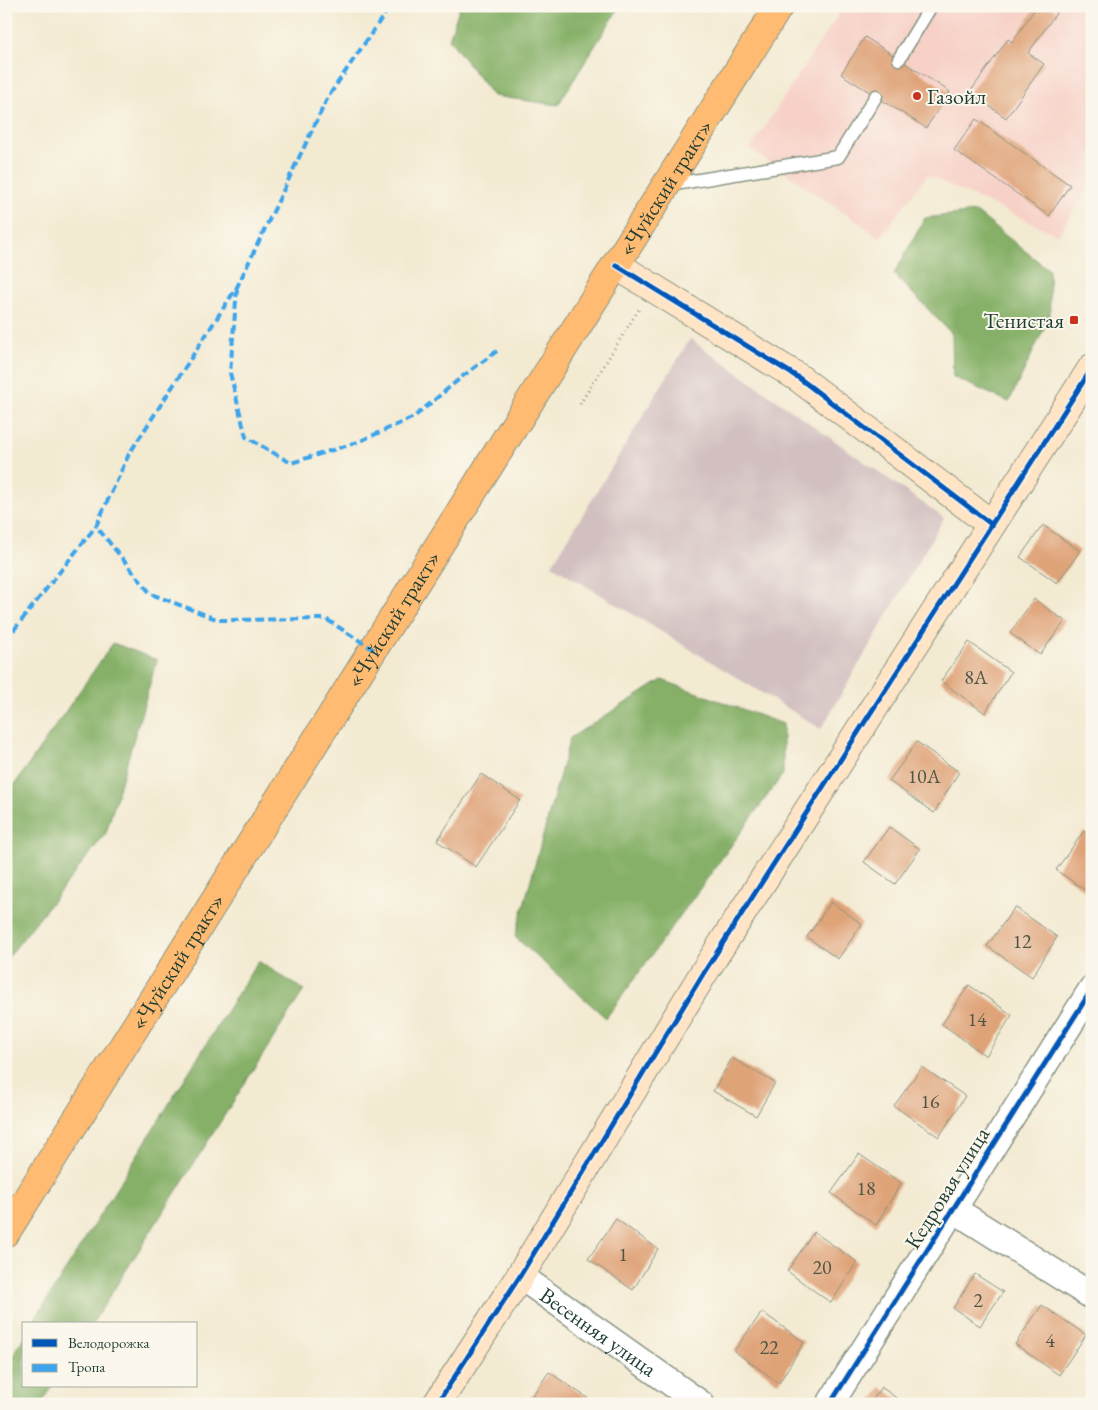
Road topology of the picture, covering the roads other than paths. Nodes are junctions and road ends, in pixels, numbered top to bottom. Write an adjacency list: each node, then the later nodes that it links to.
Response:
1 (779, 6): 5 (highway, «Чуйский тракт»)
2 (931, 6): 3 (lane)
3 (898, 59)
4 (876, 96): 5 (lane)
5 (666, 185): 6 (highway, «Чуйский тракт»)
6 (616, 265): 8 (street); 11 (highway, «Чуйский тракт»)
7 (1092, 368): 8 (street)
8 (990, 524): 12 (street)
9 (1092, 990): 10 (street, Кедровая улица)
10 (953, 1209): 13 (street); 16 (street, Кедровая улица)
11 (6, 1232)
12 (520, 1276): 14 (street); 15 (street, Весенняя улица)
13 (1092, 1296)
14 (436, 1404)
15 (701, 1404)
16 (830, 1404)

